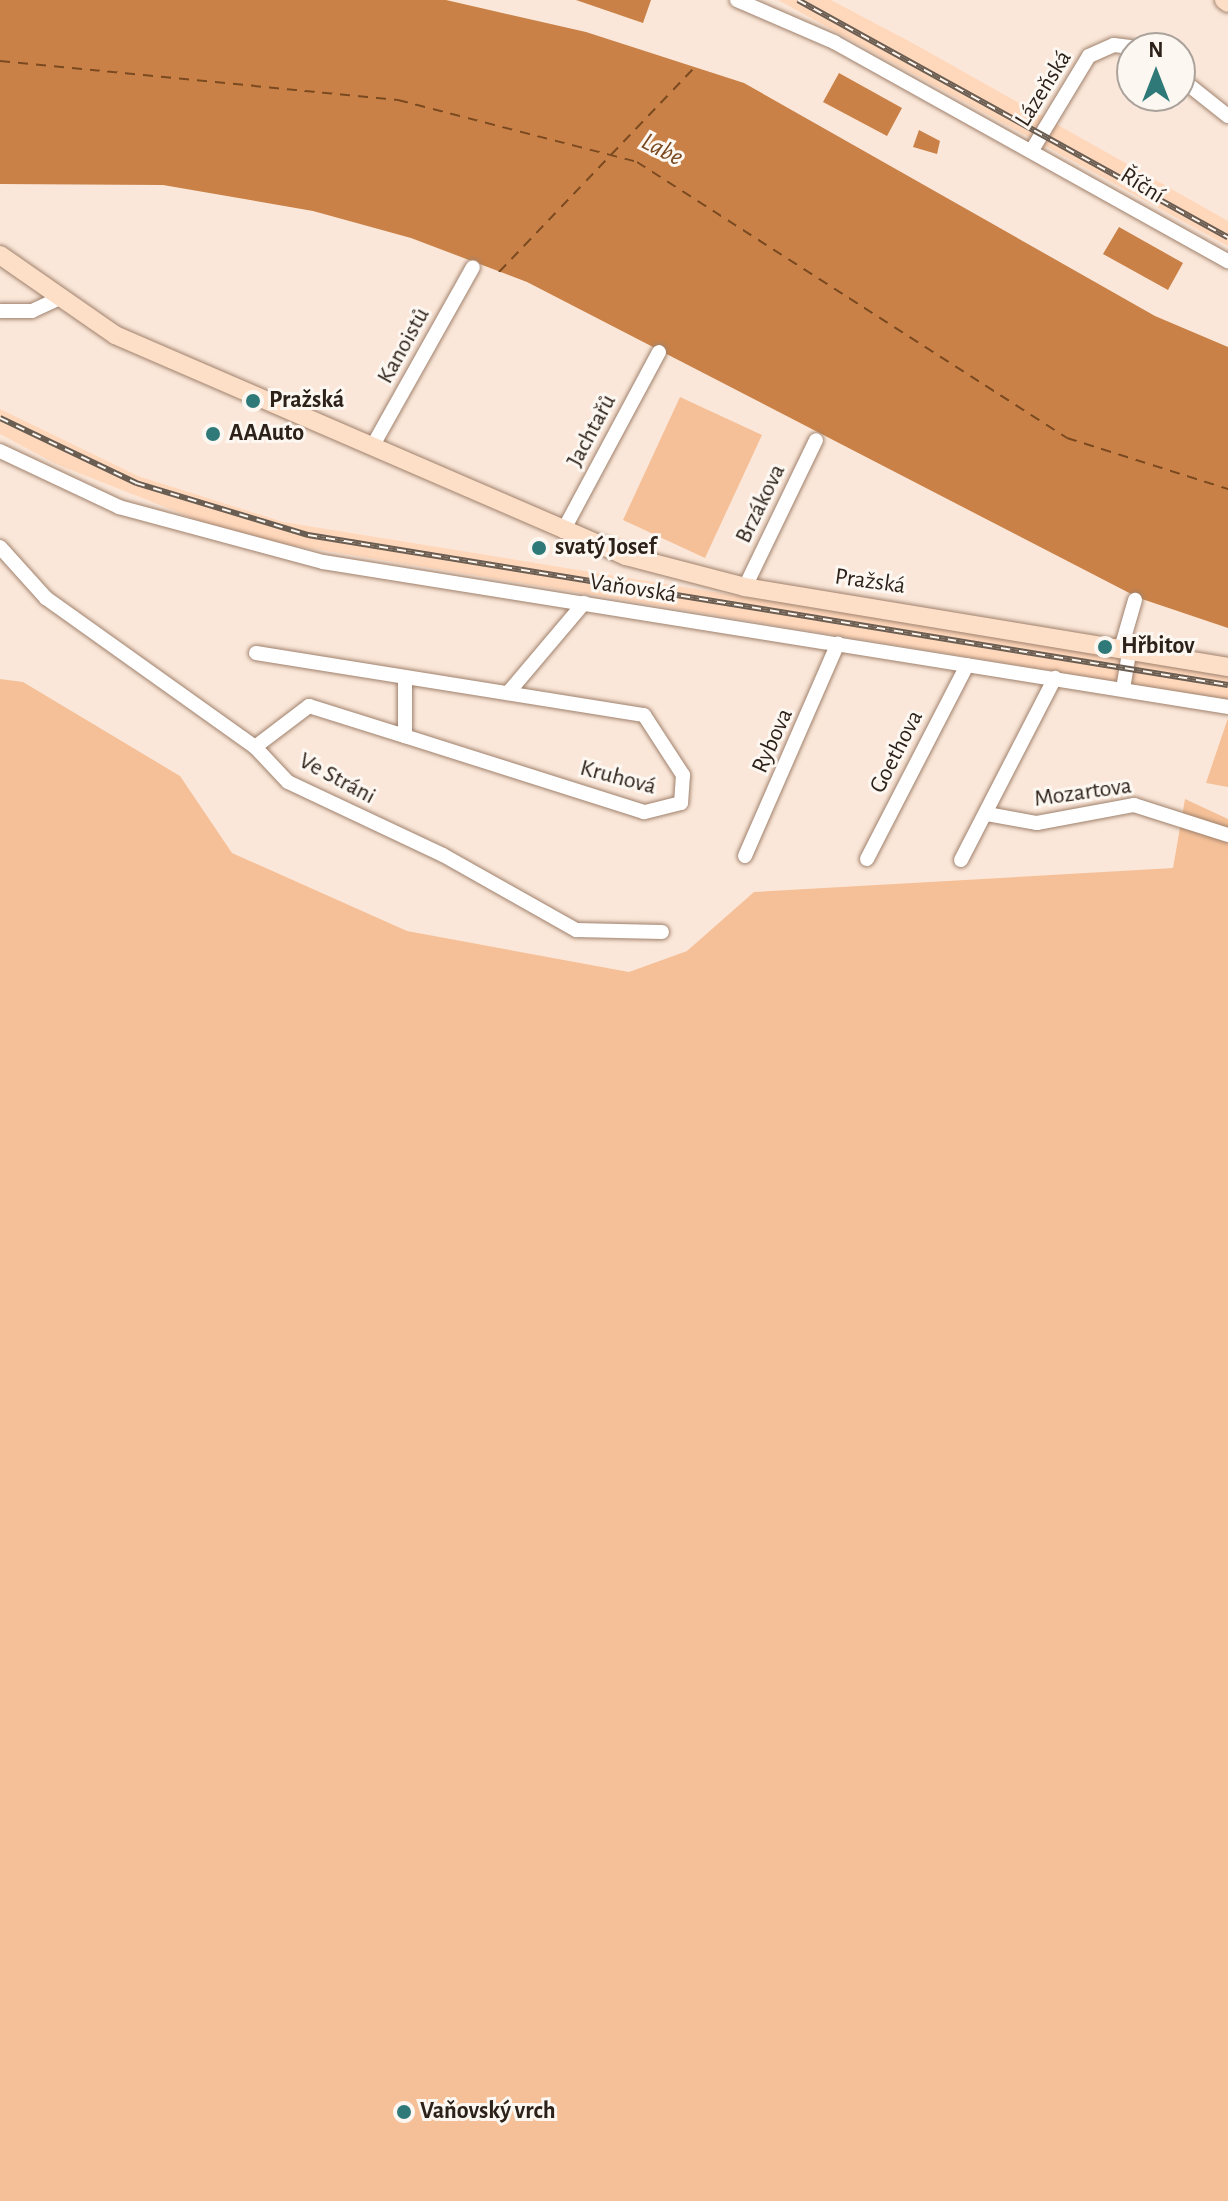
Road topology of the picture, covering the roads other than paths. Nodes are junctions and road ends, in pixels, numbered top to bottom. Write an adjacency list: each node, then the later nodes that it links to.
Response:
1 (737, 0): 5 (street, Říční)
2 (1116, 45): 5 (street, Lázeňská)
3 (1196, 91): 4 (street)
4 (1228, 116)
5 (1032, 150): 7 (street, Říční)
6 (0, 255): 9 (main road, Pražská)
7 (1228, 261)
8 (473, 267): 13 (street, Kanoistů)
9 (58, 299): 10 (street); 13 (main road, Pražská)
10 (0, 311)
11 (659, 352): 15 (street, Jachtařů)
12 (816, 440): 17 (street, Brzákova)
13 (372, 447): 15 (main road, Pražská)
14 (0, 451): 19 (street, Vaňovská)
15 (563, 531): 17 (main road, Pražská)
16 (0, 547): 31 (street, Ve Stráni)
17 (745, 587): 21 (main road, Pražská)
18 (1135, 600): 21 (street)
19 (584, 603): 20 (street, Vaňovská); 28 (street)
20 (838, 643): 23 (street, Vaňovská); 34 (street, Rybova)
21 (1126, 646): 24 (main road, Pražská); 27 (street)
22 (256, 653): 25 (street, Kruhová)
23 (967, 665): 26 (street, Vaňovská); 35 (street, Goethova)
24 (1228, 667)
25 (405, 677): 28 (street, Kruhová); 30 (street)
26 (1055, 678): 27 (street, Vaňovská); 32 (street, Mozartova)
27 (1123, 689): 29 (street, Vaňovská)
28 (508, 693): 30 (street, Kruhová)
29 (1228, 707)
30 (405, 736): 31 (street, Kruhová)
31 (255, 747): 37 (street, Ve Stráni)
32 (987, 814): 33 (street, Mozartova); 36 (street, Mozartova)
33 (1228, 835)
34 (745, 856)
35 (867, 859)
36 (961, 860)
37 (662, 932)

